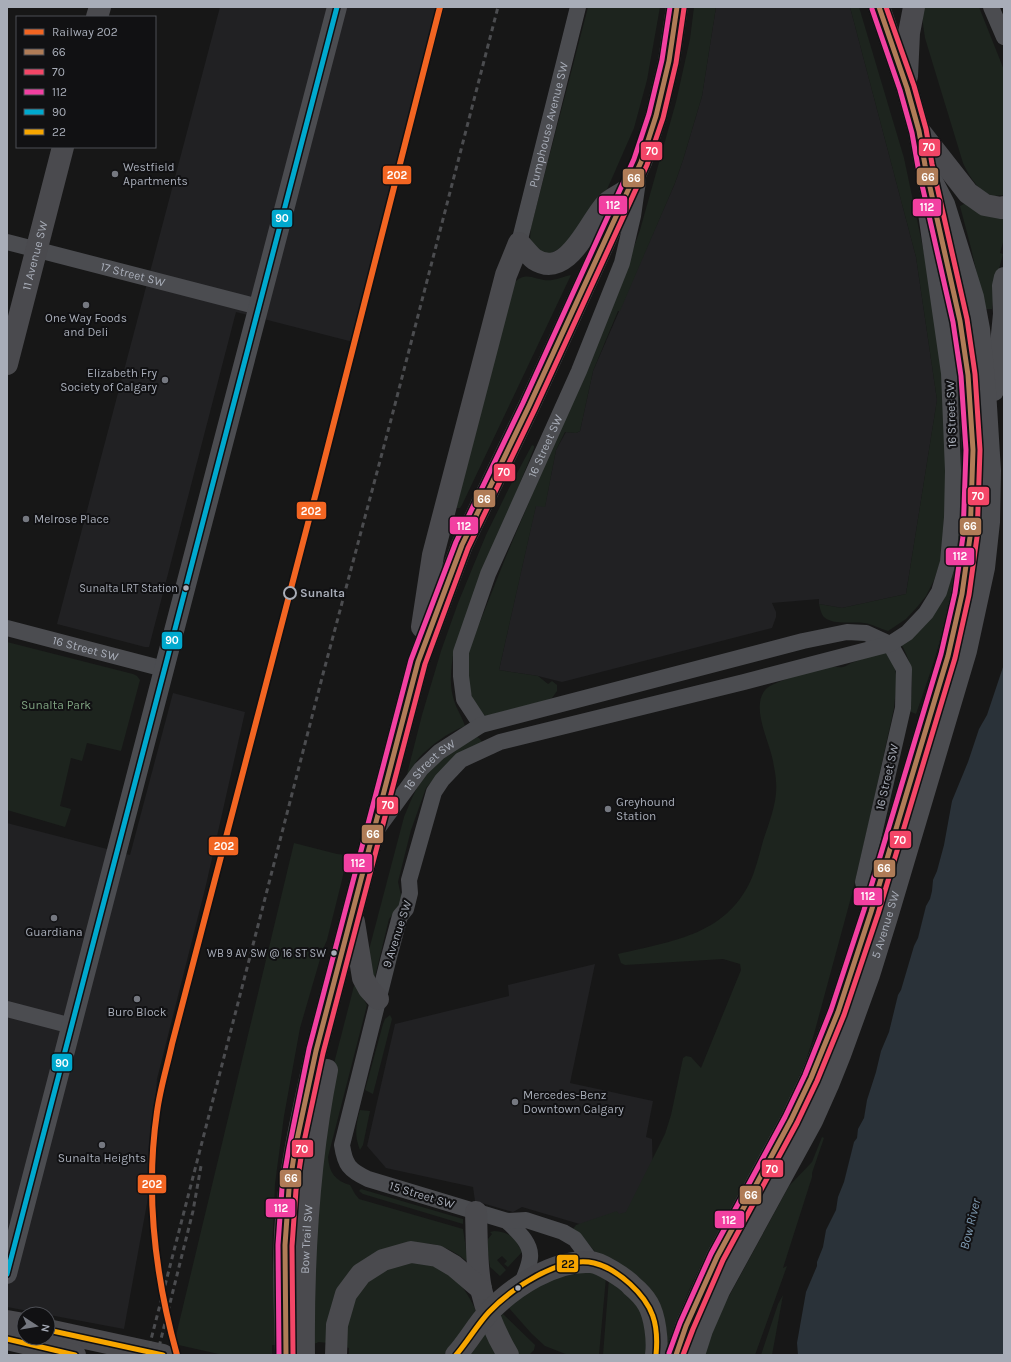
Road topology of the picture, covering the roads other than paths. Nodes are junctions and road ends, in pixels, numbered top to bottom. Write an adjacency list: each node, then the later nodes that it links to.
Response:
1 (337, 7): 19 (street)
2 (578, 7): 16 (street, Pumphouse Avenue SW)
3 (677, 7): 11 (main road, Bow Trail SW)
4 (879, 7): 8 (main road)
5 (914, 7): 8 (main road)
6 (991, 7): 7 (street)
7 (1004, 37)
8 (907, 88): 9 (main road)
9 (920, 131): 12 (main road); 14 (main road)
10 (63, 148): 17 (main road, 11 Avenue SW)
11 (641, 162): 13 (main road, Bow Trail SW); 27 (street, 16 Street SW)
12 (925, 165): 22 (street, 5 Avenue SW); 24 (street, 16 Street SW); 30 (main road)
13 (628, 189): 16 (main road); 25 (main road, Bow Trail SW)
14 (1004, 207)
15 (7, 242): 17 (street, 17 Street SW)
16 (519, 243): 25 (main road)
17 (36, 250): 19 (street, 17 Street SW); 21 (main road, 11 Avenue SW)
18 (1004, 277): 20 (street)
19 (259, 307): 26 (street)
20 (1003, 311): 22 (street)
21 (7, 364)
22 (988, 412): 53 (street, 5 Avenue SW)
23 (7, 628): 26 (street, 16 Street SW)
24 (890, 644): 27 (street, 16 Street SW); 28 (street, 16 Street SW); 30 (street, 16 Street SW)
25 (418, 662): 29 (main road, Bow Trail SW)
26 (164, 669): 34 (street)
27 (481, 725): 29 (street, 16 Street SW)
28 (500, 742): 32 (street, 9 Avenue SW)
29 (374, 834): 31 (main road, Bow Trail SW)
30 (871, 912): 52 (main road)
31 (353, 913): 32 (main road); 45 (main road, Bow Trail SW)
32 (378, 999): 35 (street, 9 Avenue SW)
33 (7, 1009): 34 (street)
34 (72, 1026): 39 (street)
35 (344, 1159): 36 (street, 15 Street SW)
36 (476, 1212): 37 (street, 15 Street SW); 41 (main road)
37 (507, 1220): 38 (street, 15 Street SW); 40 (street)
38 (592, 1262): 40 (main road); 51 (main road)
39 (7, 1274)
40 (521, 1286): 42 (main road)
41 (481, 1289): 42 (main road); 48 (main road)
42 (489, 1312): 49 (main road); 50 (main road)
43 (56, 1332): 47 (main road)
44 (7, 1339): 46 (main road)
45 (295, 1352)
46 (75, 1355)
47 (163, 1355)
48 (336, 1355)
49 (456, 1355)
50 (508, 1355)
51 (656, 1355)
52 (676, 1355)
53 (695, 1355)

